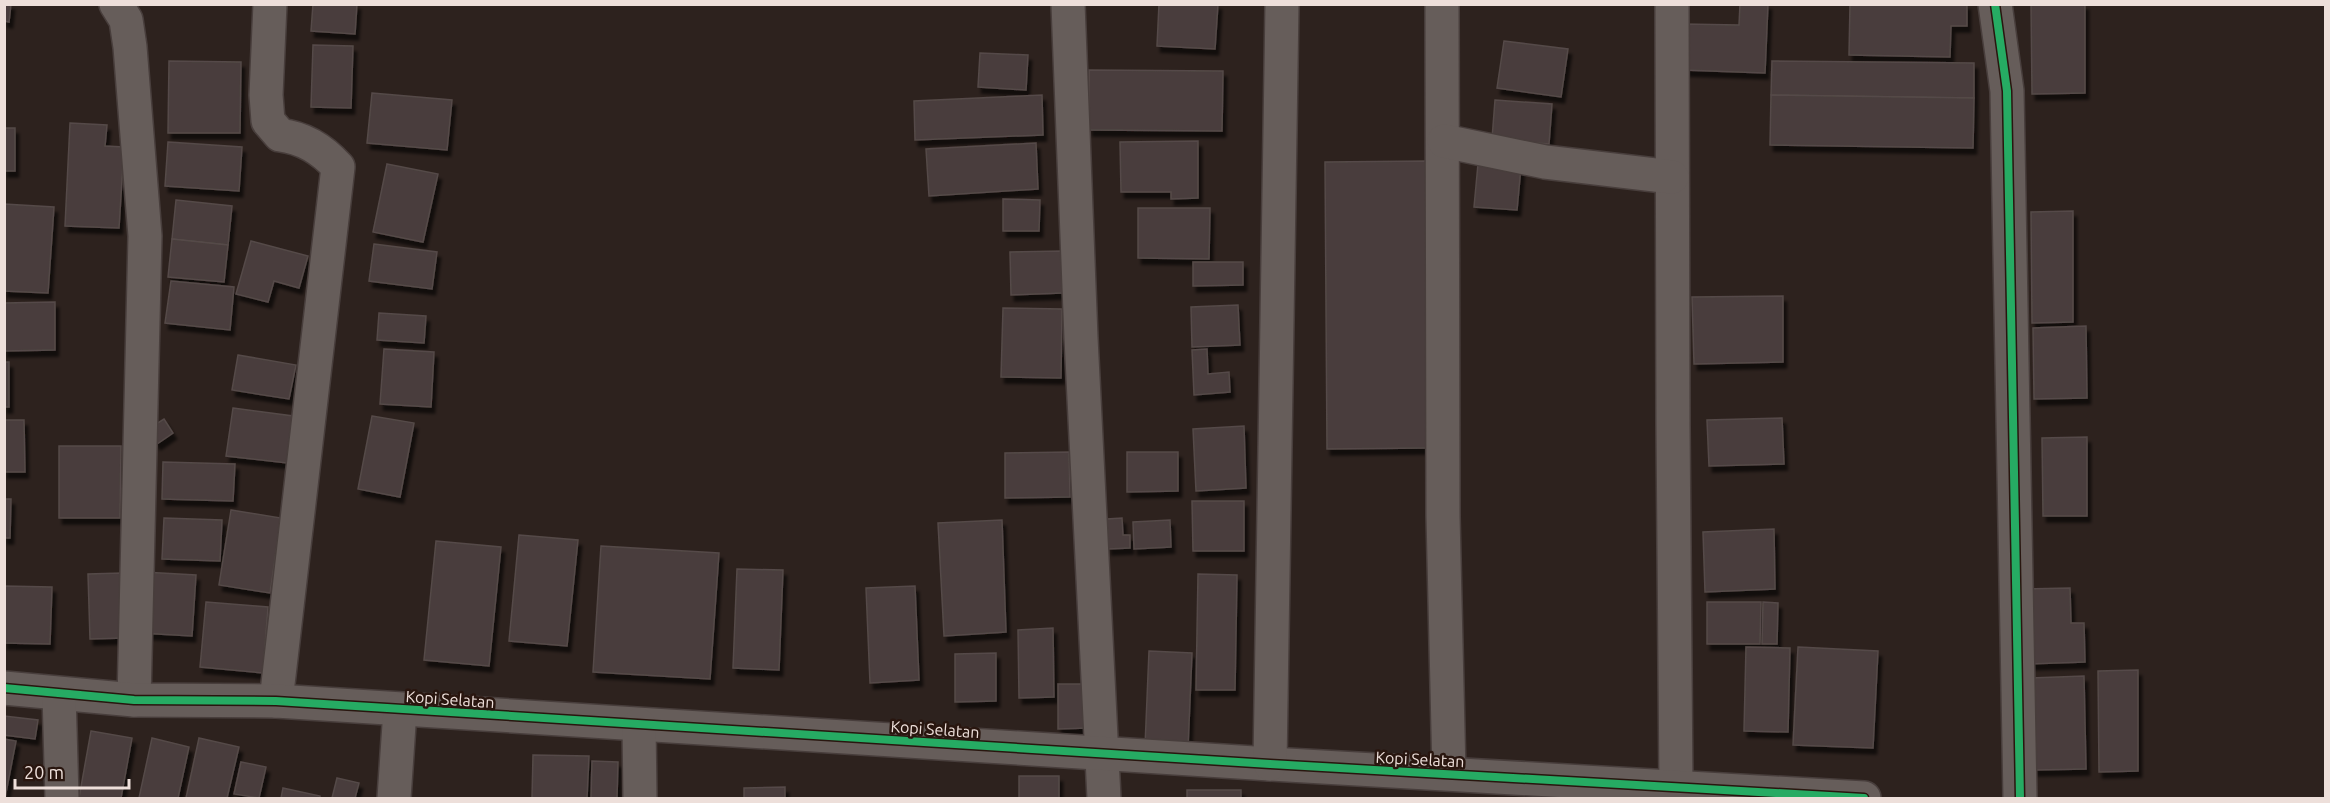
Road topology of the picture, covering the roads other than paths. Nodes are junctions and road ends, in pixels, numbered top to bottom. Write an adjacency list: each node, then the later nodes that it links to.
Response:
1 (116, 4): 12 (street)
2 (270, 4): 13 (street)
3 (1068, 4): 16 (street)
4 (1282, 4): 17 (street)
5 (1442, 4): 8 (street)
6 (1672, 4): 9 (street)
7 (1995, 4): 26 (street)
8 (1444, 141): 9 (street); 18 (street)
9 (1672, 177): 19 (street)
10 (4, 688): 11 (street, Kopi Selatan)
11 (59, 694): 12 (street, Kopi Selatan); 21 (street)
12 (135, 700): 13 (street, Kopi Selatan)
13 (276, 701): 14 (street, Kopi Selatan)
14 (400, 710): 15 (street, Kopi Selatan); 22 (street)
15 (639, 725): 16 (street, Kopi Selatan); 23 (street)
16 (1101, 753): 17 (street, Kopi Selatan); 24 (street)
17 (1270, 764): 18 (street, Kopi Selatan)
18 (1455, 782): 19 (street, Kopi Selatan)
19 (1676, 788): 20 (street, Kopi Selatan)
20 (1794, 797): 25 (street, Kopi Selatan)
21 (62, 798)
22 (394, 798)
23 (640, 798)
24 (1104, 798)
25 (1864, 798)
26 (2020, 798)

